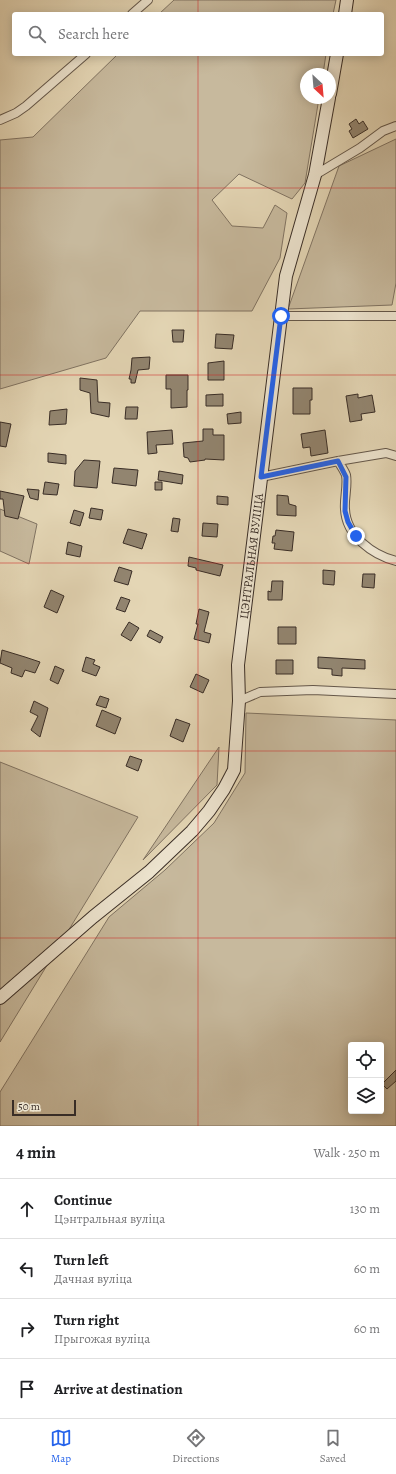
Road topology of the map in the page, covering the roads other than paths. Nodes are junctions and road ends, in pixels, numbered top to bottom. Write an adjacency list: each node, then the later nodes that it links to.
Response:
1 (148, 0): 3 (street)
2 (347, 0): 4 (street)
3 (134, 12)
4 (345, 12)
5 (84, 56): 9 (street)
6 (337, 56): 7 (street)
7 (335, 68)
8 (328, 104): 11 (street, ЦЭНТРАЛЬНАЯ ВУЛІЦА)
9 (0, 120)
10 (396, 126): 11 (street)
11 (315, 175): 12 (street, ЦЭНТРАЛЬНАЯ ВУЛІЦА)
12 (281, 316): 13 (street); 16 (street, ЦЭНТРАЛЬНАЯ ВУЛІЦА)
13 (396, 316)
14 (396, 456): 15 (street)
15 (338, 461): 16 (street); 17 (street)
16 (261, 477): 19 (street, ЦЭНТРАЛЬНАЯ ВУЛІЦА)
17 (396, 561)
18 (396, 694): 19 (street)
19 (239, 701): 20 (street, ЦЭНТРАЛЬНАЯ ВУЛІЦА)
20 (0, 998)

